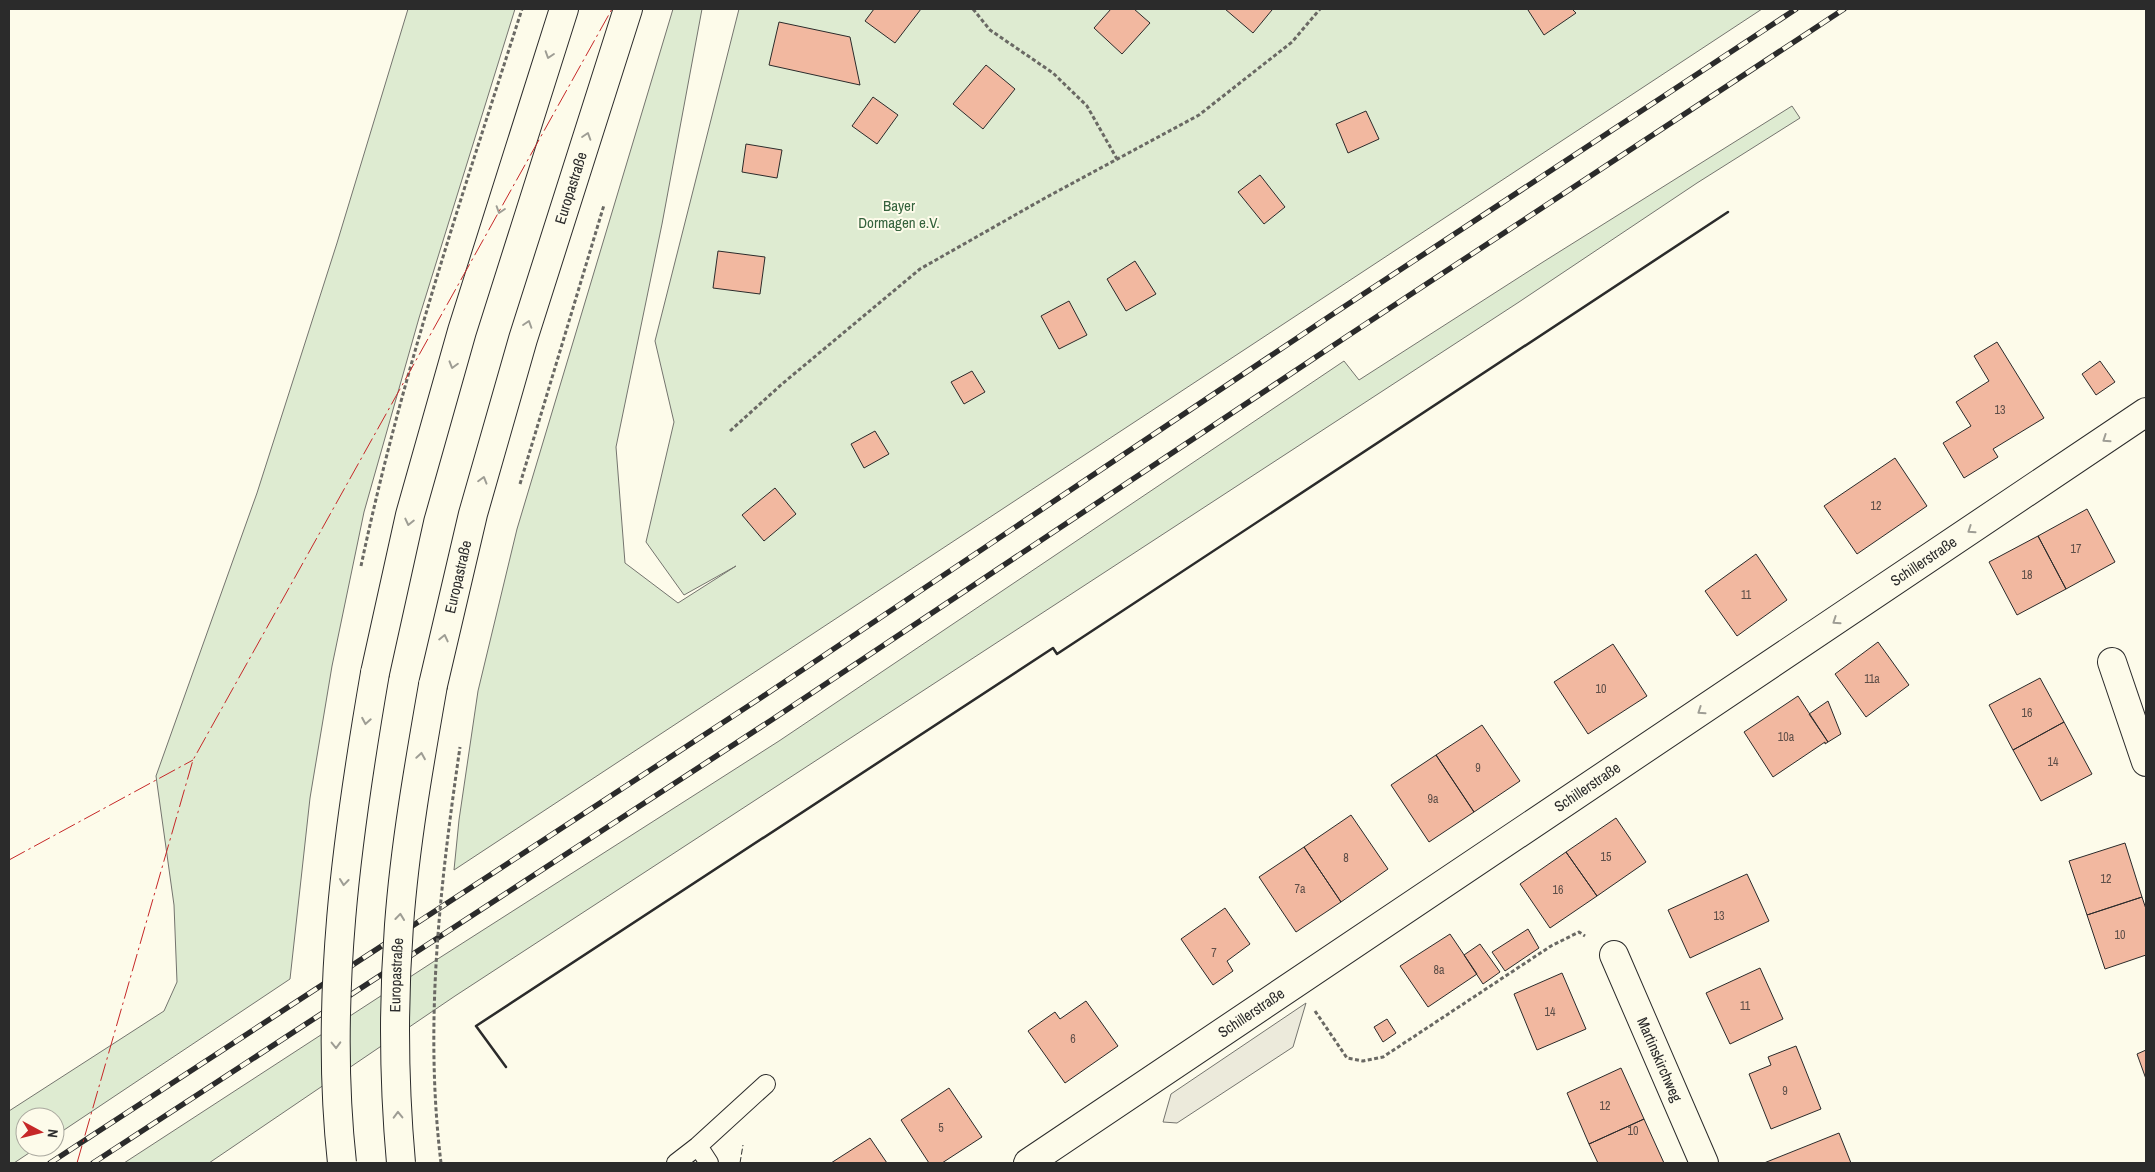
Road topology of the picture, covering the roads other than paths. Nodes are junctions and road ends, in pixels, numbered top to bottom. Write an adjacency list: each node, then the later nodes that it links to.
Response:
1 (564, 9): 9 (main road, one-way to 9, bridge)
2 (628, 9): 10 (main road, Europastraße, one-way to 2, bridge)
3 (2146, 412): 13 (main road, Schillerstraße, one-way to 13)
4 (2112, 662): 5 (main road)
5 (2146, 762)
6 (1614, 955): 14 (main road, Martinskirchweg)
7 (766, 1084): 8 (lane)
8 (698, 1146): 11 (lane); 12 (lane)
9 (342, 1163)
10 (401, 1163)
11 (676, 1163)
12 (709, 1163)
13 (1028, 1163)
14 (1704, 1163)

